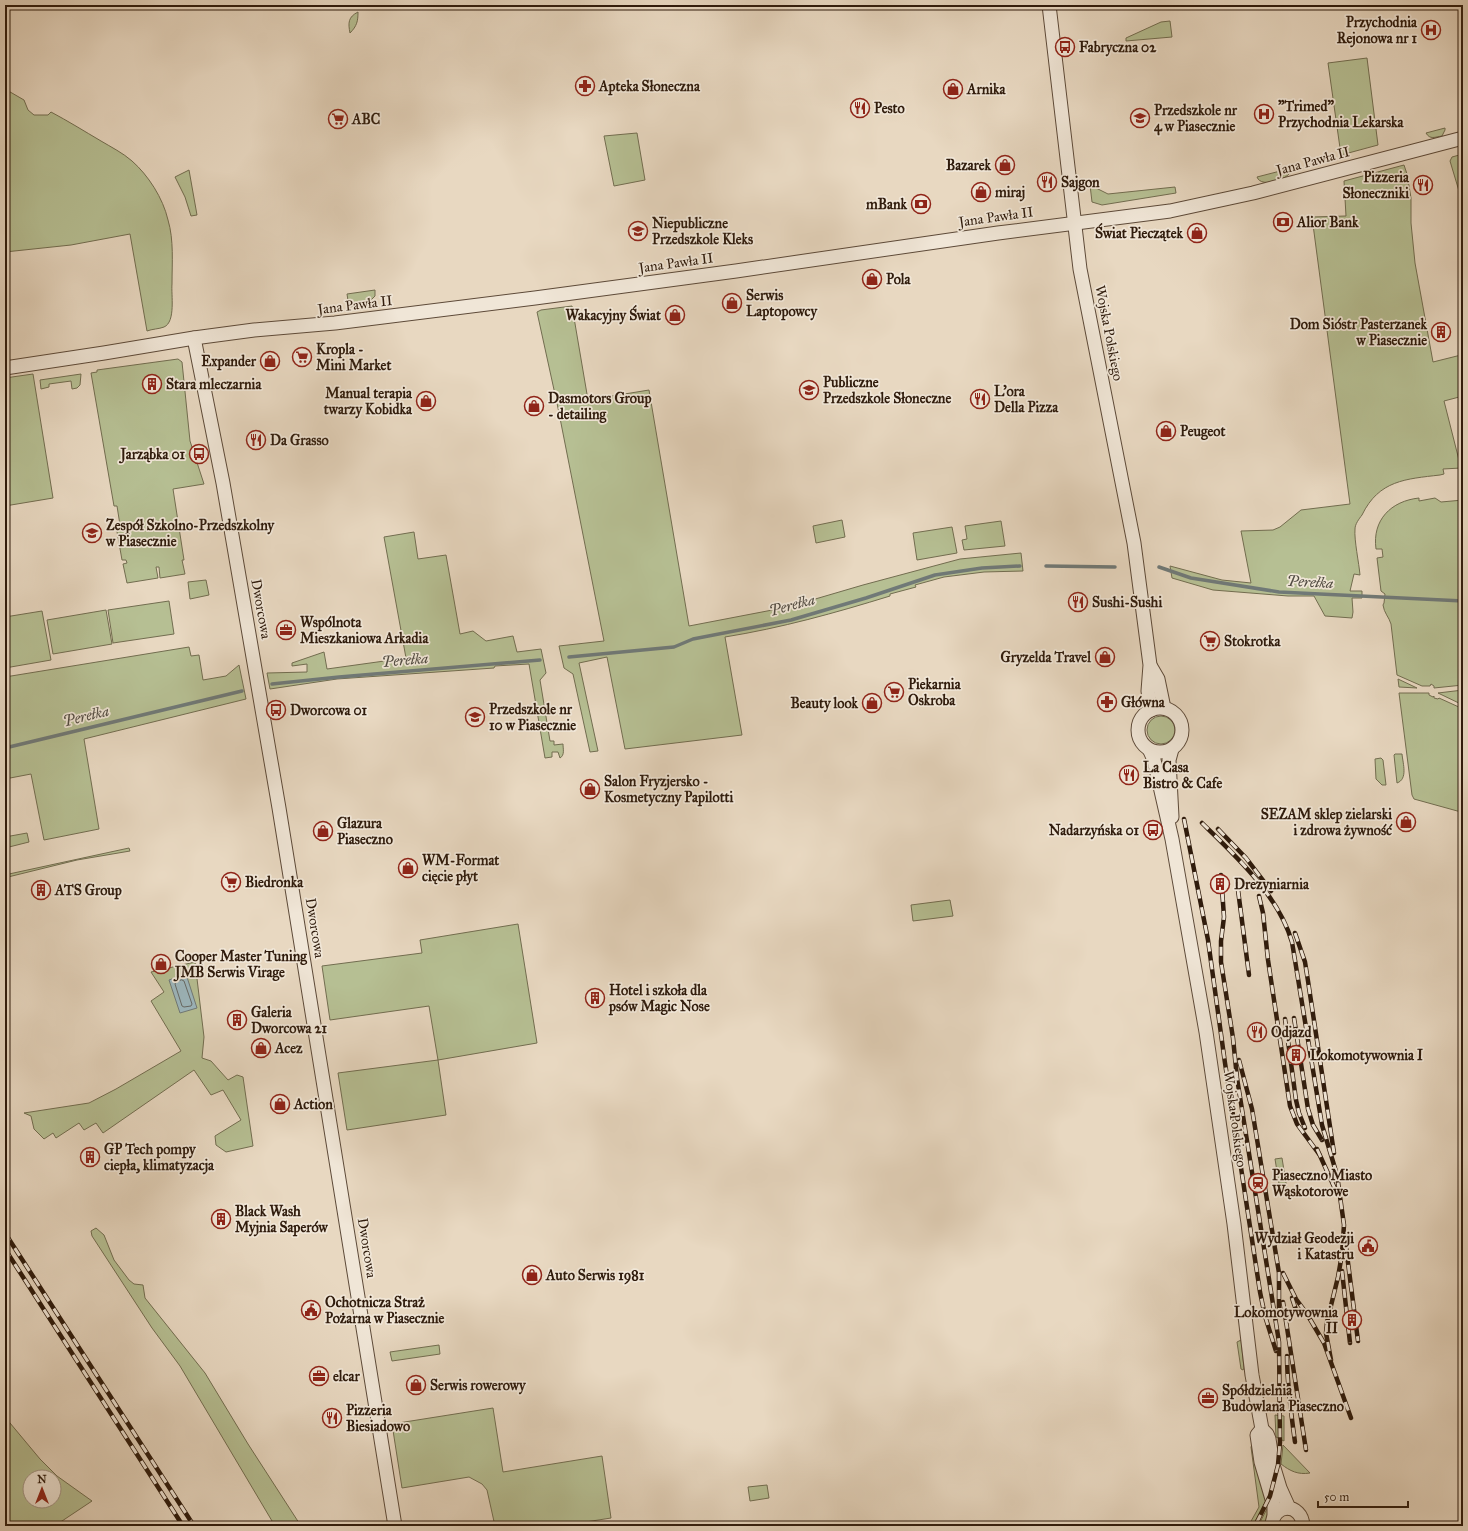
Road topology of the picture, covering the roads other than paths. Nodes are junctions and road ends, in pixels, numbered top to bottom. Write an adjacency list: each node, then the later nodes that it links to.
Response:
1 (1049, 5): 3 (street, Wojska Polskiego)
2 (1463, 138): 3 (street, Jana Pawła II)
3 (1074, 224): 4 (street, Jana Pawła II); 6 (street, Wojska Polskiego)
4 (194, 338): 5 (street, Jana Pawła II); 15 (street, Dworcowa)
5 (5, 368)
6 (1150, 665): 7 (street, Wojska Polskiego); 8 (street, Wojska Polskiego)
7 (1164, 708): 8 (street); 9 (street)
8 (1151, 710): 10 (street)
9 (1172, 749): 10 (street); 11 (street, Wojska Polskiego)
10 (1150, 751): 11 (street, Wojska Polskiego)
11 (1172, 839): 12 (street, Wojska Polskiego)
12 (1262, 1428): 13 (street, Wojska Polskiego); 14 (street, Wojska Polskiego)
13 (1289, 1508): 14 (street); 16 (street)
14 (1272, 1523)
15 (395, 1526)
16 (1303, 1526)

